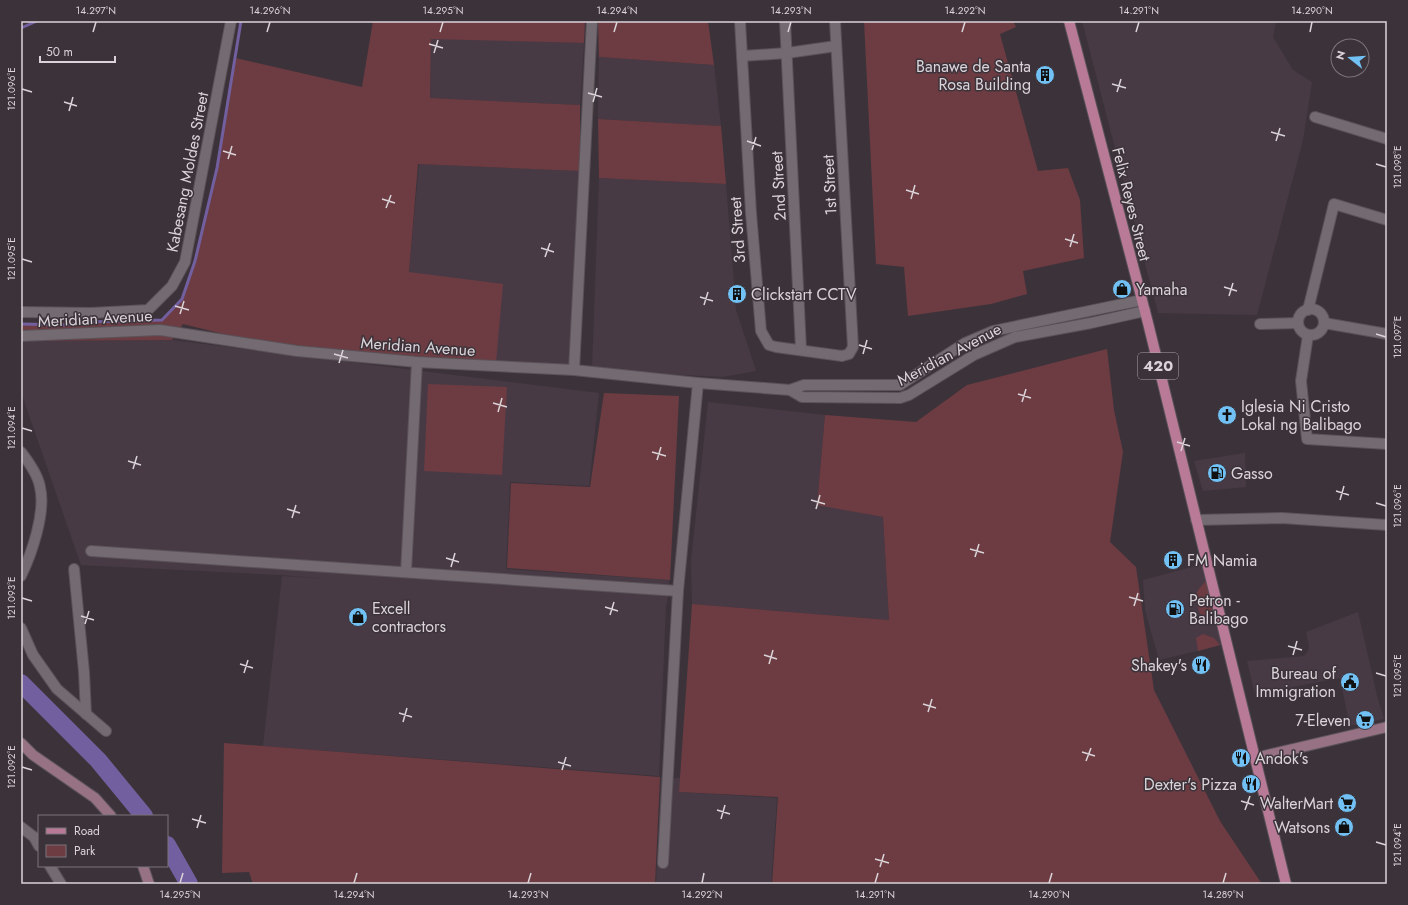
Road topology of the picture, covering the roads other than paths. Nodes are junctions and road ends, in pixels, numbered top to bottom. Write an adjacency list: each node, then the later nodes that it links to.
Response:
1 (231, 21): 16 (street, Kabesang Moldes Street)
2 (592, 21): 26 (street)
3 (740, 21): 9 (street, 3rd Street)
4 (785, 21): 8 (street, 2nd Street)
5 (835, 21): 7 (street, 1st Street)
6 (1069, 21): 13 (main road, Felix Reyes Street / 420)
7 (836, 46): 8 (street); 23 (street, 1st Street)
8 (787, 53): 9 (street); 24 (street, 2nd Street)
9 (742, 56): 24 (street, 3rd Street)
10 (1315, 117): 11 (street)
11 (1387, 139)
12 (1387, 220): 15 (street)
13 (1142, 300): 14 (main road, Felix Reyes Street / 420); 28 (street, Meridian Avenue)
14 (1145, 310): 28 (street, Meridian Avenue); 31 (main road, Felix Reyes Street / 420)
15 (1308, 310): 17 (street); 18 (street)
16 (21, 312)
17 (1298, 323): 19 (street); 21 (street)
18 (1324, 323): 20 (street); 21 (street)
19 (1260, 324)
20 (1387, 334)
21 (1308, 335): 29 (street)
22 (21, 336): 25 (street, Meridian Avenue)
23 (853, 347): 24 (street, 3rd Street)
24 (801, 349)
25 (417, 362): 26 (street, Meridian Avenue); 35 (street)
26 (574, 370): 27 (street, Meridian Avenue)
27 (698, 383): 28 (street, Meridian Avenue); 37 (street)
28 (790, 390)
29 (1387, 444)
30 (21, 452): 36 (street)
31 (1196, 520): 32 (street); 43 (main road, Felix Reyes Street / 420)
32 (1387, 525)
33 (91, 551): 35 (street)
34 (74, 569): 39 (street)
35 (406, 572): 37 (street)
36 (21, 576)
37 (678, 591): 47 (street)
38 (21, 628): 39 (street)
39 (86, 714): 41 (street)
40 (1387, 727): 43 (street)
41 (106, 731)
42 (21, 744): 44 (street)
43 (1255, 758): 52 (main road, Felix Reyes Street / 420)
44 (110, 815)
45 (21, 827): 46 (street)
46 (38, 844)
47 (664, 863)
48 (51, 867): 50 (street)
49 (143, 867): 51 (street)
50 (61, 884)
51 (149, 884)
52 (1286, 884)

